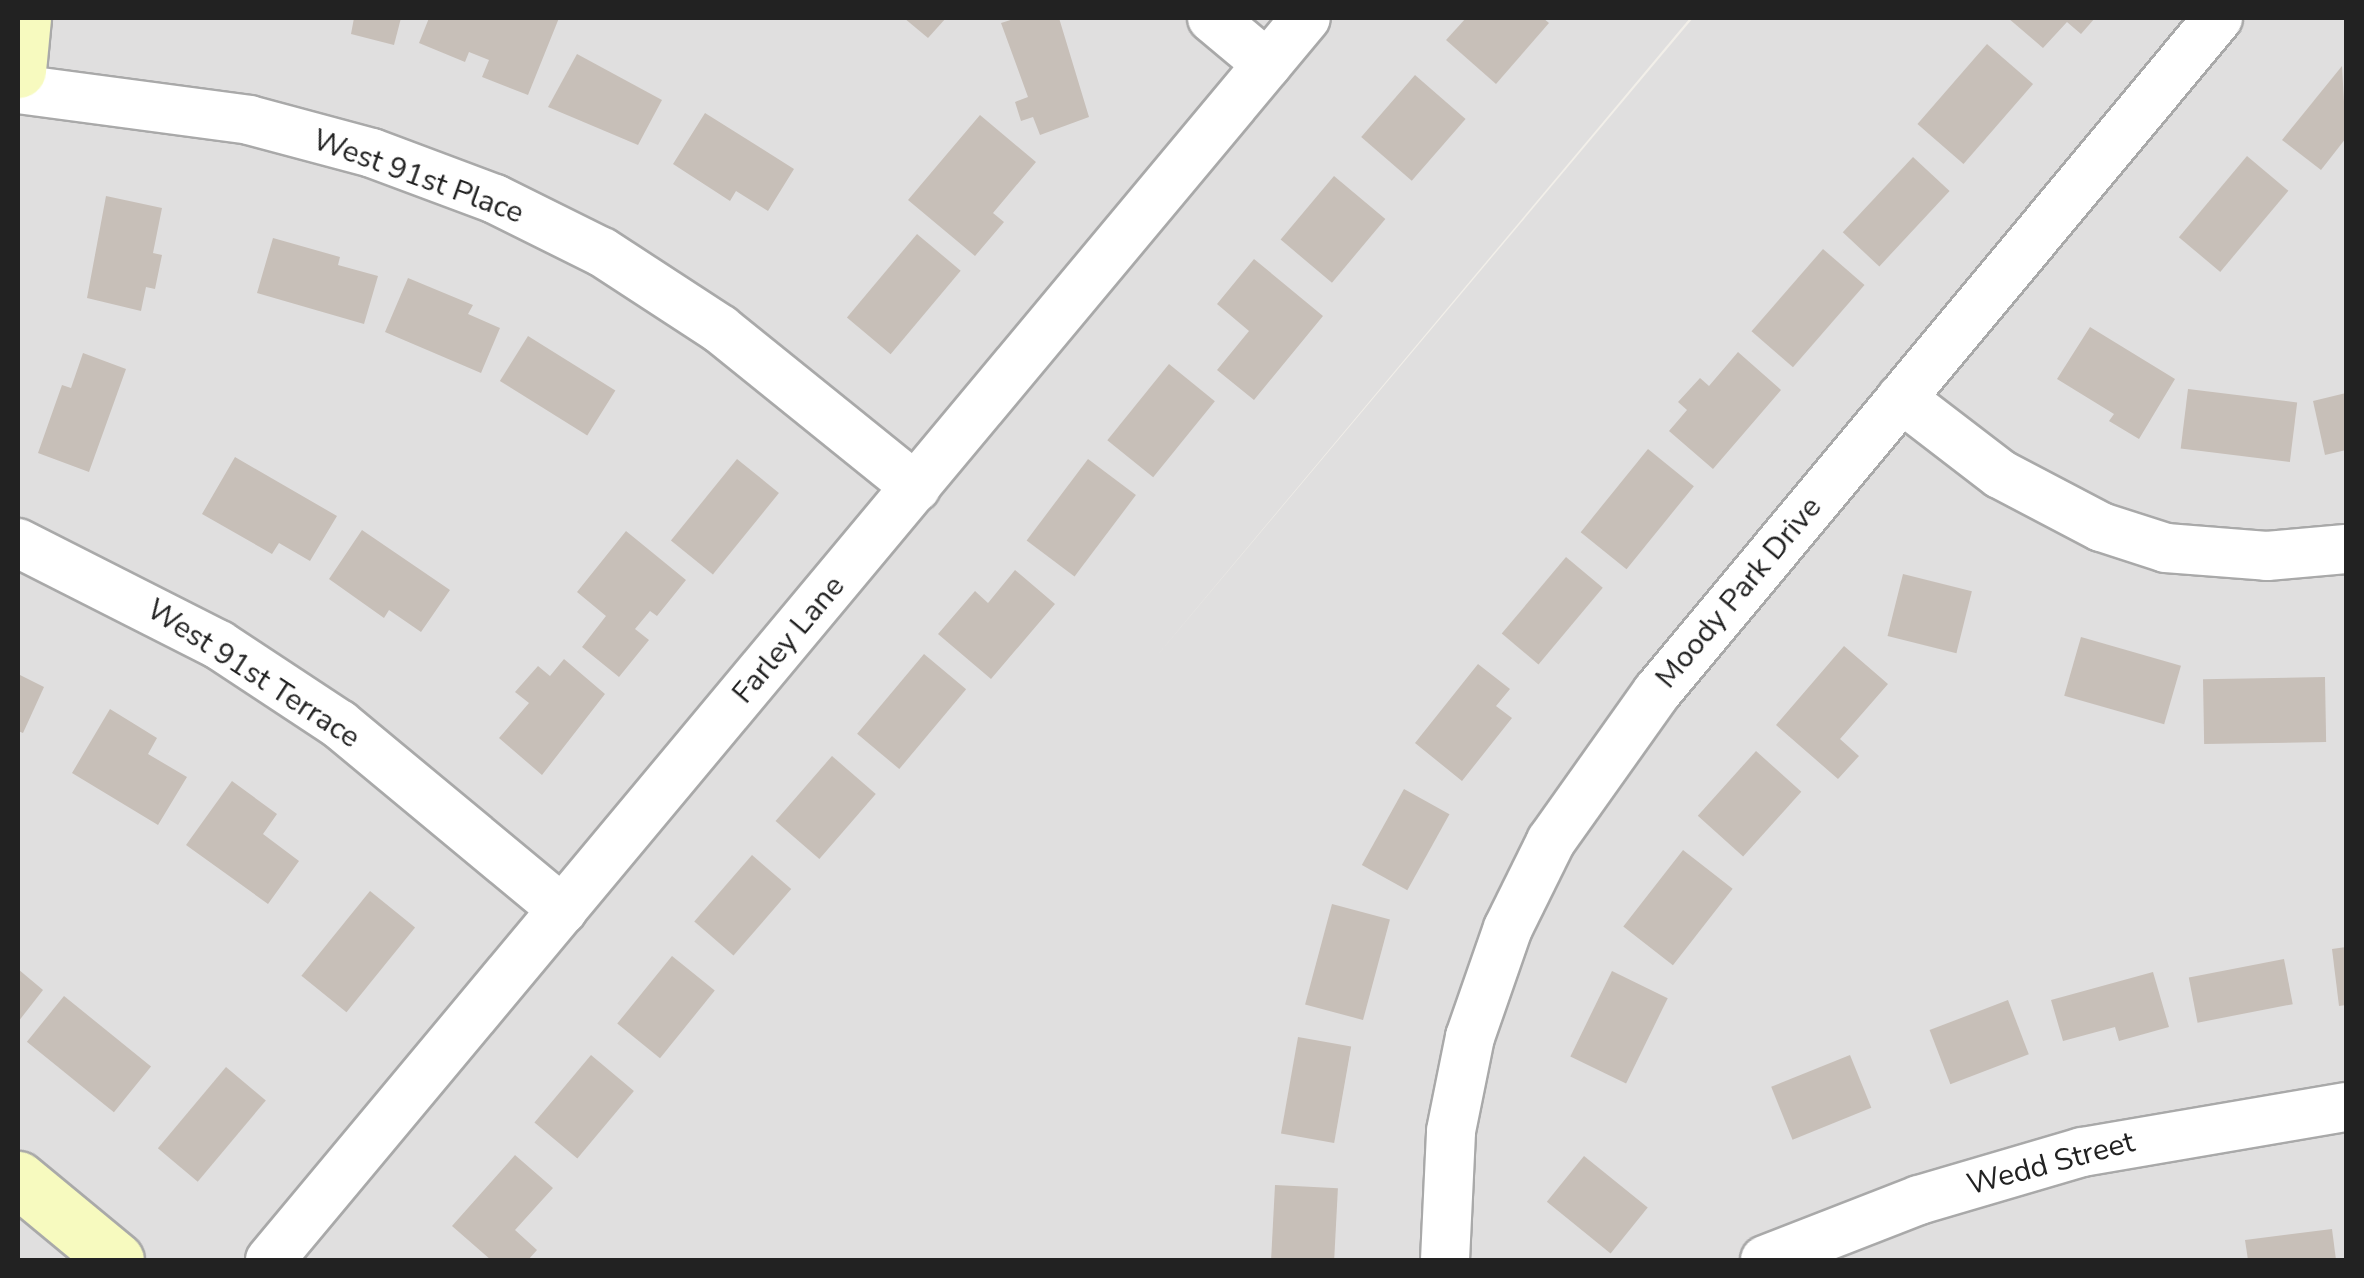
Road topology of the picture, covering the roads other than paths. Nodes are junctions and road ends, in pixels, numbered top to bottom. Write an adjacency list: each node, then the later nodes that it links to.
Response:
1 (23, 18): 6 (street)
2 (1212, 18): 5 (street)
3 (1306, 18): 5 (street, Farley Lane)
4 (2218, 18): 8 (street, Moody Park Drive)
5 (1267, 64): 9 (street, Farley Lane)
6 (18, 70)
7 (18, 90): 9 (street, West 91st Place)
8 (1901, 398): 11 (street); 17 (street, Moody Park Drive)
9 (916, 487): 12 (street, Farley Lane)
10 (18, 542): 12 (street, West 91st Terrace)
11 (2346, 549)
12 (563, 910): 16 (street, Farley Lane)
13 (2346, 1107): 18 (street, Wedd Street)
14 (18, 1179): 15 (street)
15 (116, 1260)
16 (270, 1260)
17 (1445, 1260)
18 (1765, 1260)

